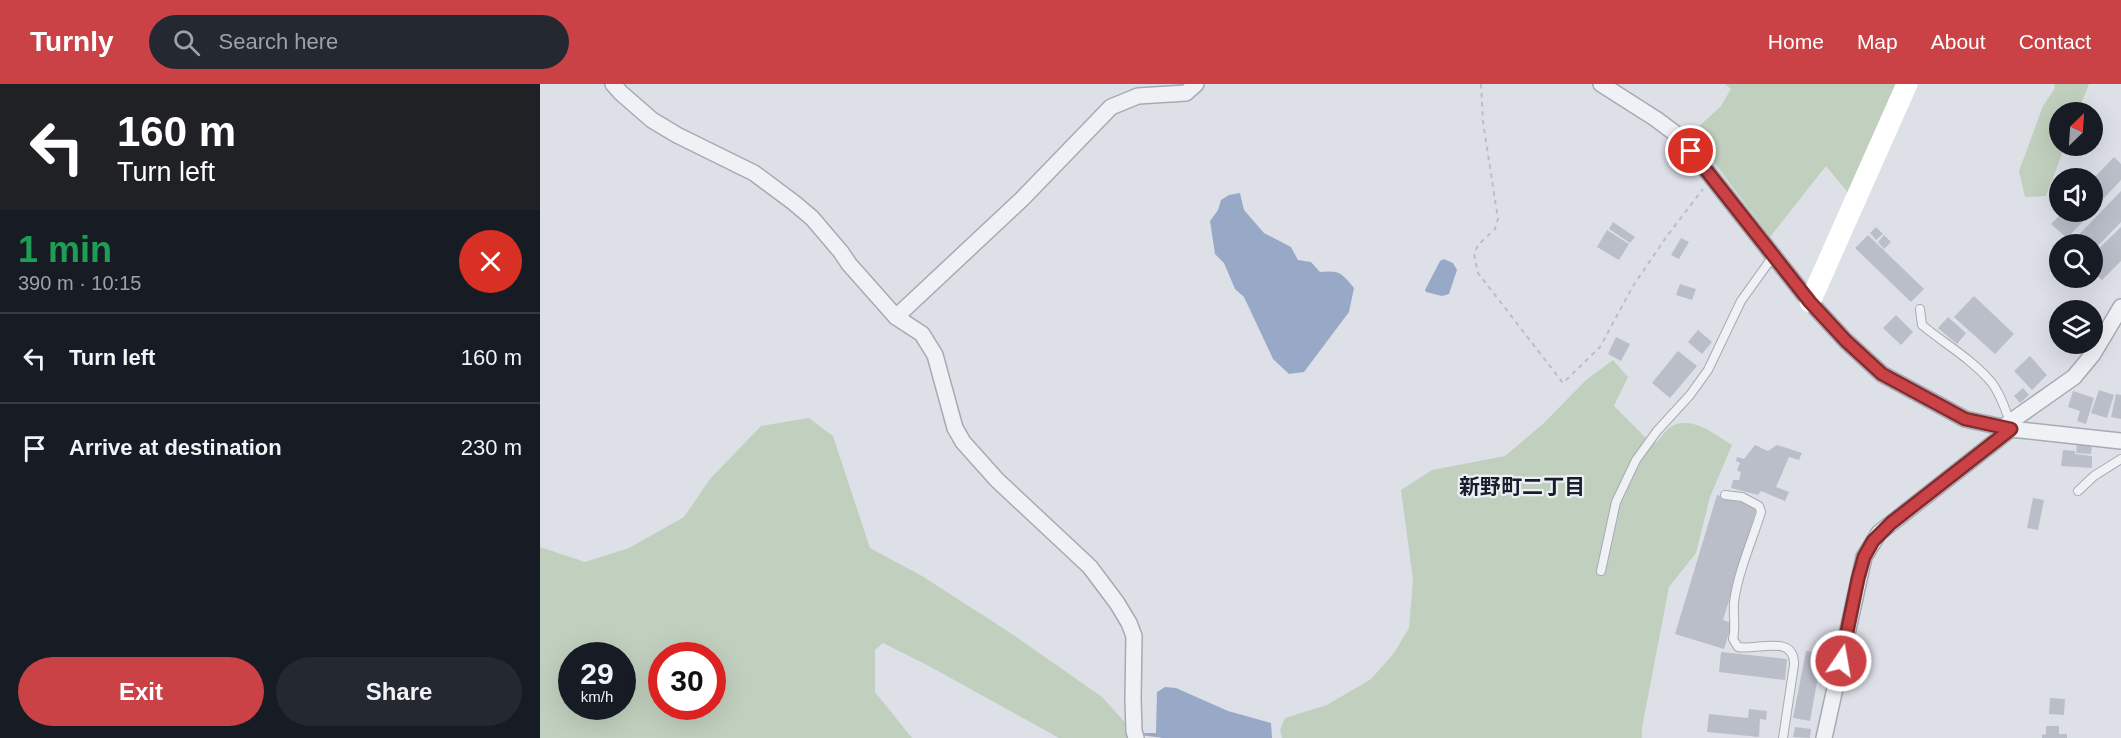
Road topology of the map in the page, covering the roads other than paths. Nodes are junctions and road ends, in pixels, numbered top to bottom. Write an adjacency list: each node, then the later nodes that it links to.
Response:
1 (613, 84): 9 (street)
2 (1196, 84): 9 (street)
3 (1601, 84): 5 (street)
4 (1907, 84): 6 (street)
5 (1774, 255): 6 (street); 15 (lane)
6 (1810, 302): 10 (street)
7 (2121, 308): 10 (street)
8 (1920, 309): 10 (lane)
9 (896, 317): 16 (street)
10 (2008, 426): 11 (street); 18 (street)
11 (2121, 441)
12 (2121, 459): 13 (lane)
13 (2078, 491)
14 (1725, 495): 17 (lane)
15 (1601, 570)
16 (1136, 738)
17 (1783, 738)
18 (1824, 738)

